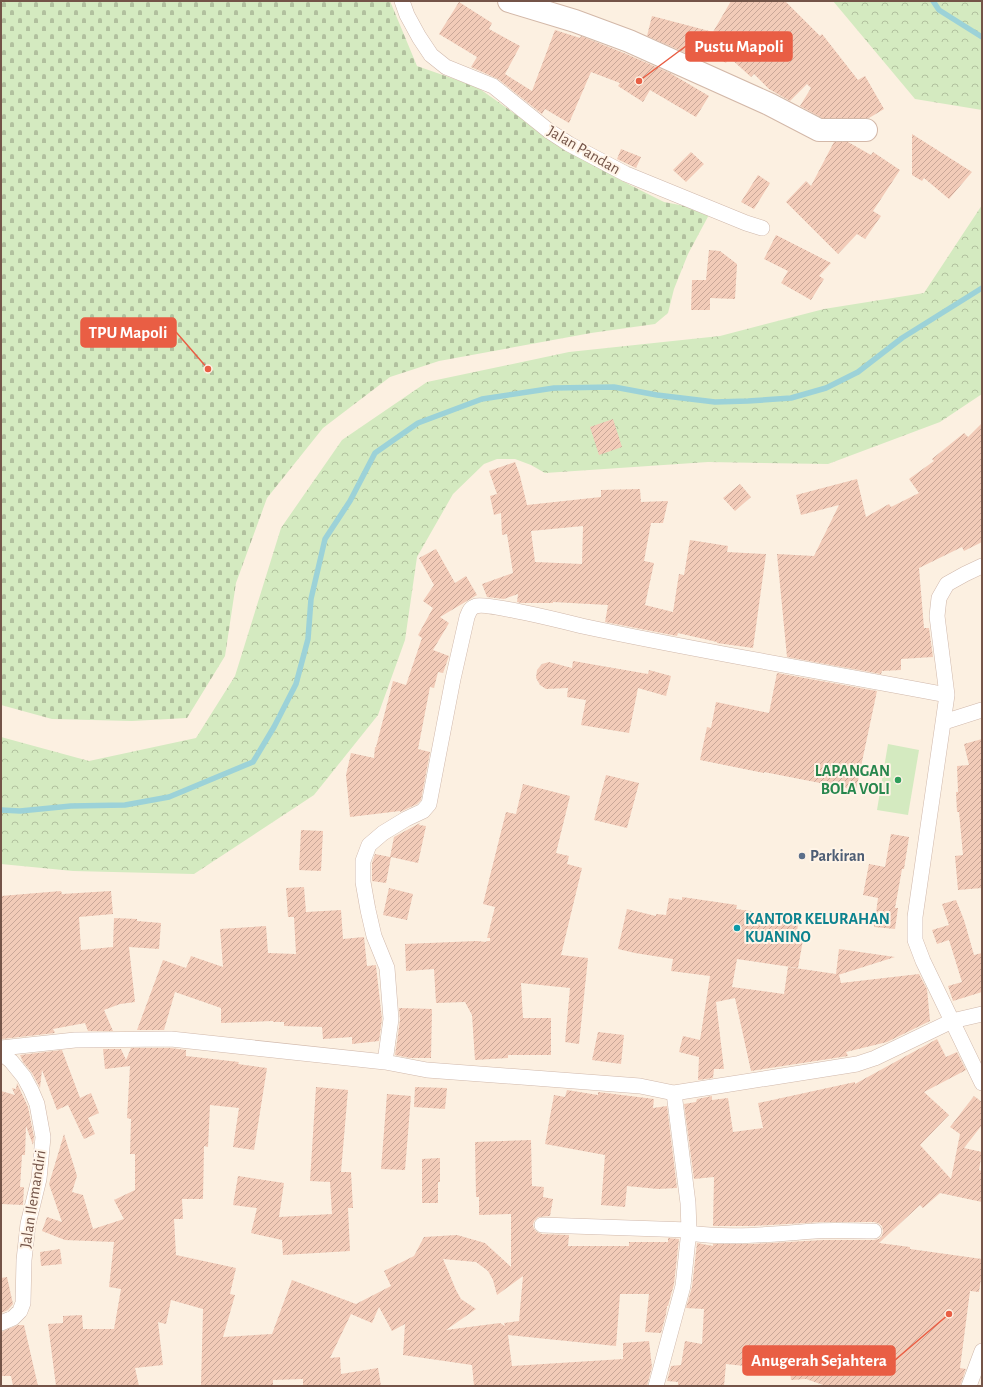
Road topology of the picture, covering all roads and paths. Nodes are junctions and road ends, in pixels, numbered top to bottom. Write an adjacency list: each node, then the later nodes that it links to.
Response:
1 (402, 1): 4 (street, Jalan Pandan)
2 (509, 1): 3 (street)
3 (866, 130)
4 (762, 228)
5 (982, 566): 6 (street)
6 (947, 695): 8 (street); 13 (street)
7 (982, 710): 8 (street)
8 (944, 722): 10 (street)
9 (982, 1014): 10 (street)
10 (952, 1021): 14 (street); 15 (street)
11 (1, 1048): 13 (street)
12 (1, 1053): 19 (street, Jalan Ilemandiri)
13 (385, 1062): 15 (street)
14 (982, 1083)
15 (674, 1093): 17 (street)
16 (542, 1225): 17 (street)
17 (689, 1231): 18 (street); 21 (street)
18 (874, 1231)
19 (1, 1323)
20 (982, 1351): 22 (street)
21 (656, 1386)
22 (969, 1386)

